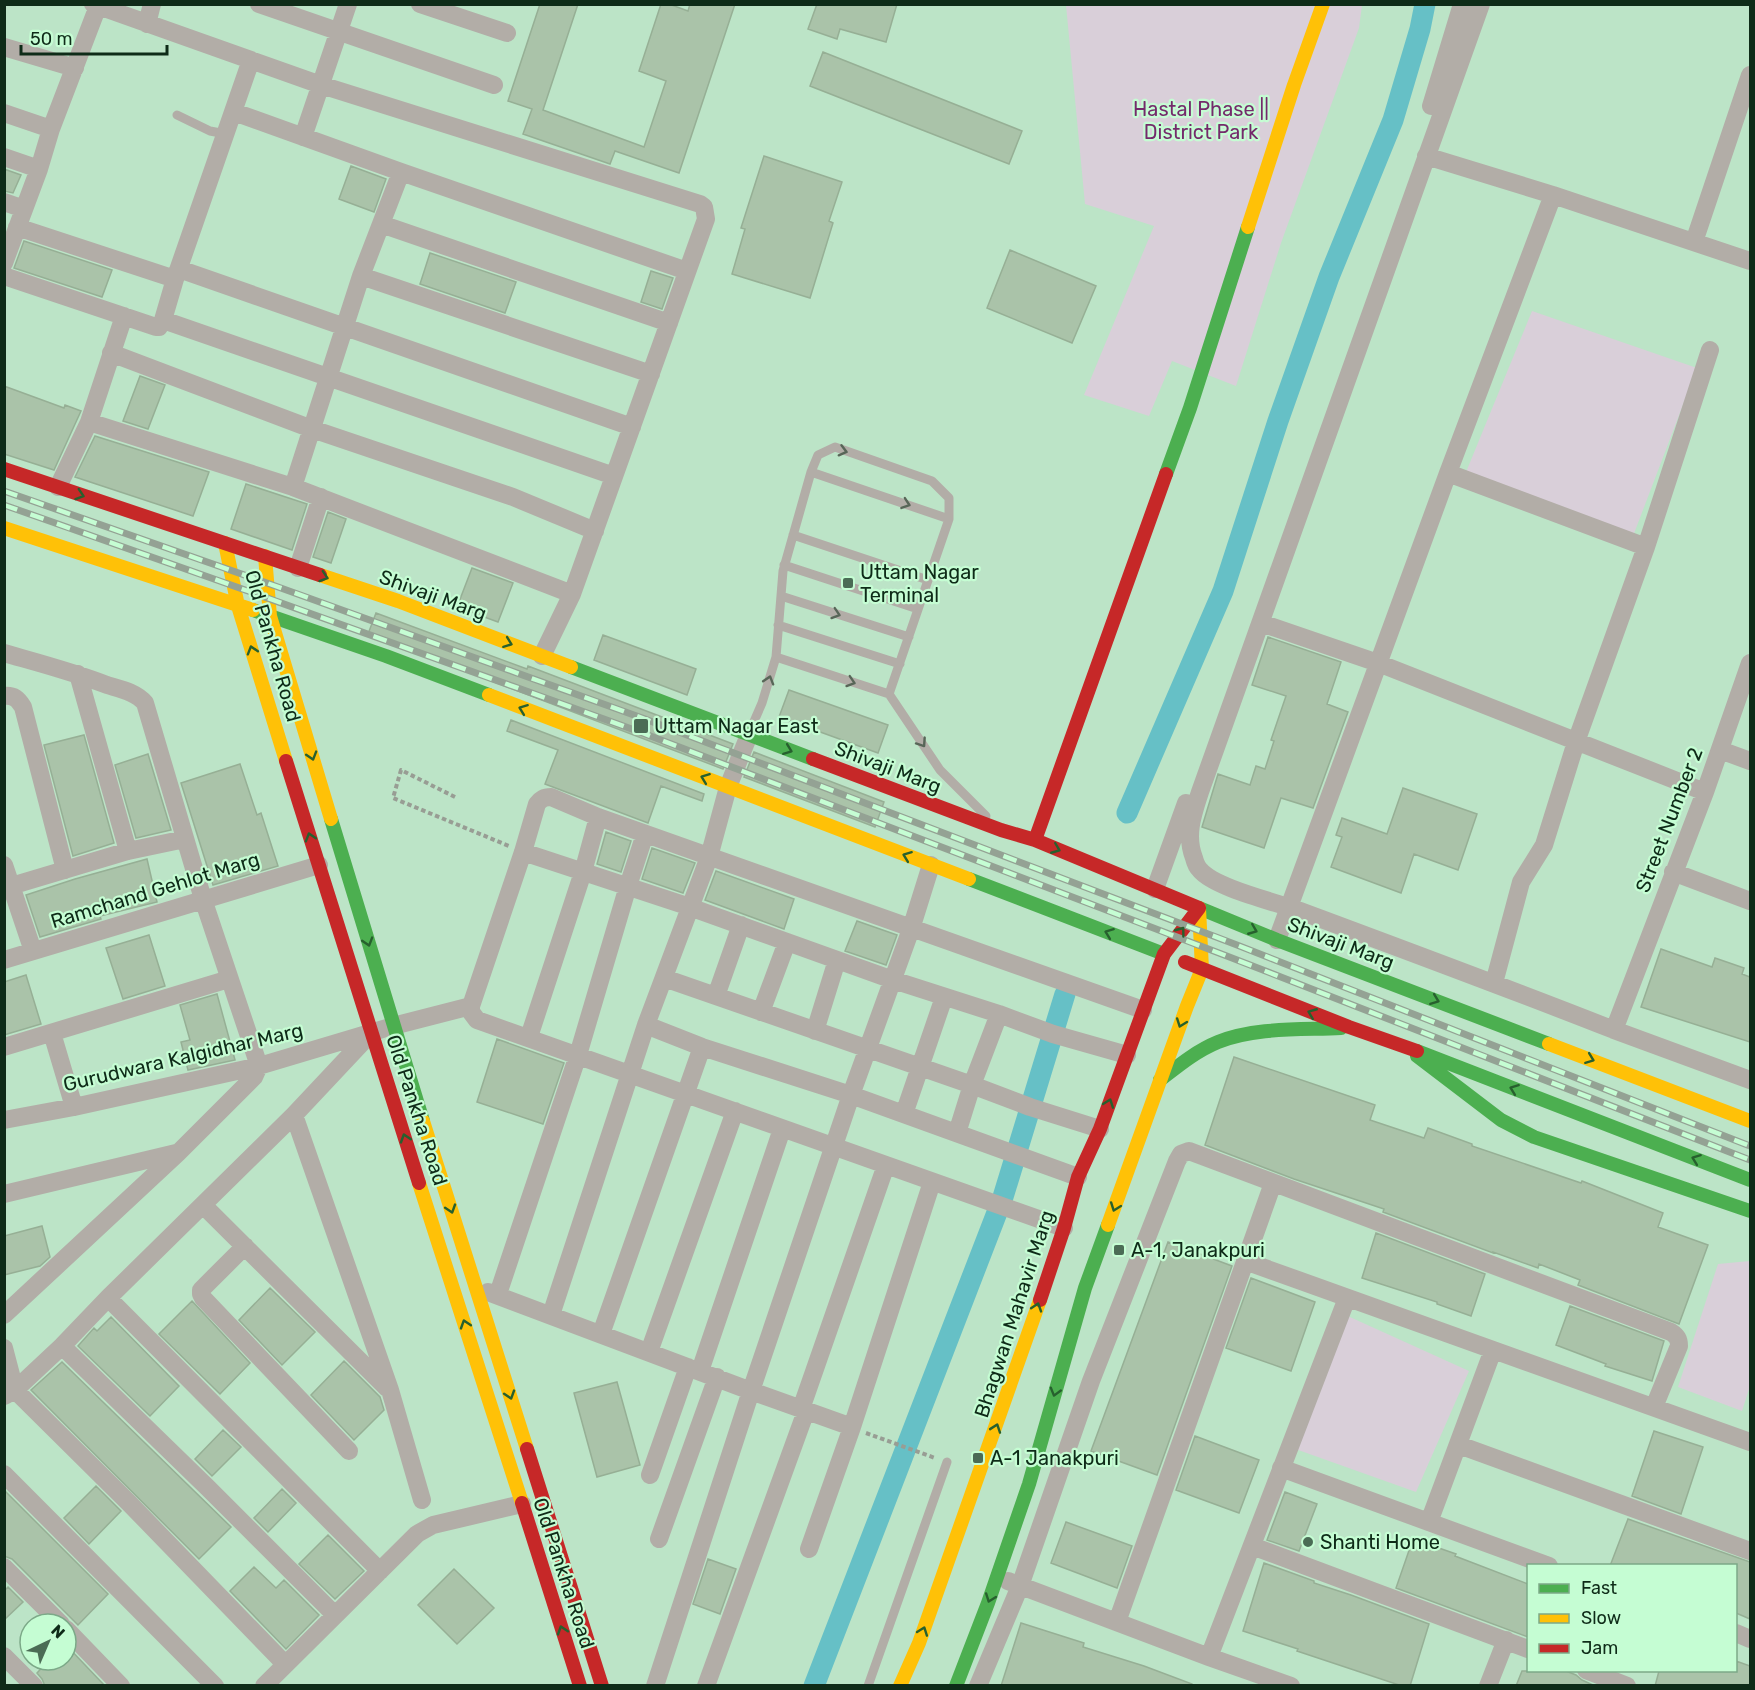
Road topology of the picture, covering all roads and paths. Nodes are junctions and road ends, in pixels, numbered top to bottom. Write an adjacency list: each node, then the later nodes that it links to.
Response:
1 (152, 4): 9 (street)
2 (259, 4): 10 (street)
3 (348, 4): 10 (street)
4 (420, 4): 11 (street)
5 (1323, 4): 96 (main road)
6 (1462, 4): 108 (street)
7 (1481, 4): 24 (street)
8 (95, 5): 9 (street); 14 (street)
9 (147, 24): 13 (street)
10 (338, 33): 16 (street); 17 (street)
11 (507, 33)
12 (4, 47): 14 (street)
13 (251, 60): 16 (street); 19 (street)
14 (75, 68): 21 (street)
15 (1750, 75): 33 (street)
16 (321, 85): 23 (street); 36 (street)
17 (494, 85)
18 (4, 112): 21 (street)
19 (234, 112): 22 (street); 23 (street)
20 (177, 115): 22 (lane)
21 (51, 129): 26 (street)
22 (226, 134): 37 (street)
23 (303, 137): 27 (street)
24 (1426, 156): 28 (street); 73 (street)
25 (4, 157): 26 (street)
26 (39, 169): 30 (street)
27 (401, 172): 31 (street); 36 (street)
28 (1553, 195): 33 (street); 53 (street)
29 (4, 202): 30 (street)
30 (24, 209): 32 (street)
31 (381, 224): 39 (street); 42 (street)
32 (17, 227): 34 (street); 37 (street)
33 (1694, 242): 35 (street)
34 (6, 255)
35 (1750, 261)
36 (687, 271): 42 (street)
37 (177, 274): 41 (street); 43 (street)
38 (4, 276): 40 (street)
39 (361, 276): 43 (street); 46 (street)
40 (124, 316): 41 (street); 45 (street)
41 (163, 320): 47 (street)
42 (669, 323): 46 (street)
43 (344, 327): 47 (street); 49 (street)
44 (1710, 350): 63 (street)
45 (111, 353): 48 (street); 50 (street)
46 (651, 374): 49 (street)
47 (329, 376): 50 (street); 54 (street)
48 (89, 422): 55 (street); 56 (street)
49 (632, 427): 54 (street)
50 (312, 429): 56 (street); 60 (street)
51 (4, 469): 55 (main road, Shivaji Marg)
52 (811, 472): 58 (lane, one-way to 58); 58 (lane, one-way to 58); 61 (lane)
53 (1448, 473): 63 (street); 79 (street)
54 (614, 476): 60 (street)
55 (58, 487): 62 (main road, Shivaji Marg, one-way to 62)
56 (293, 487): 57 (street)
57 (321, 497): 66 (street); 68 (street)
58 (949, 519): 67 (lane)
59 (4, 528): 70 (main road)
60 (594, 531): 68 (street)
61 (793, 535): 65 (lane); 67 (lane)
62 (225, 543): 64 (main road, Shivaji Marg); 70 (main road, Old Pankha Road)
63 (1646, 547): 86 (street)
64 (265, 556): 66 (main road, Shivaji Marg); 72 (main road, Old Pankha Road)
65 (784, 565): 69 (lane); 71 (lane)
66 (298, 568): 77 (main road, Shivaji Marg, one-way to 77)
67 (928, 580): 71 (lane)
68 (572, 594): 77 (street)
69 (781, 596): 74 (lane); 75 (lane, one-way to 75)
70 (238, 606): 72 (main road); 101 (main road, Old Pankha Road, one-way to 70)
71 (918, 609): 75 (lane)
72 (270, 616): 89 (main road, one-way to 72); 134 (main road, Old Pankha Road, one-way to 134)
73 (1261, 623): 79 (street); 112 (street)
74 (778, 625): 78 (lane); 81 (lane)
75 (909, 637): 81 (lane)
76 (4, 653): 82 (street)
77 (542, 656): 85 (main road, Shivaji Marg)
78 (776, 657): 83 (lane, one-way to 83); 85 (lane, one-way to 78)
79 (1378, 663): 86 (street); 112 (street)
80 (1750, 663): 87 (street, Street Number 2)
81 (900, 664): 83 (lane)
82 (78, 674): 95 (street); 97 (street)
83 (889, 694): 93 (lane, one-way to 93)
84 (4, 696): 103 (street)
85 (749, 735): 89 (street); 93 (main road, Shivaji Marg, one-way to 93)
86 (1576, 742): 90 (street); 126 (street)
87 (1720, 750): 88 (street); 90 (street, Street Number 2)
88 (1750, 761)
89 (728, 787): 99 (street); 102 (main road, one-way to 89)
90 (1705, 792): 105 (street, Street Number 2)
91 (455, 797): 98 (path)
92 (598, 817): 94 (street); 98 (street); 104 (street)
93 (1001, 830): 96 (main road, Shivaji Marg)
94 (645, 834): 99 (street); 107 (street)
95 (185, 839): 97 (street); 109 (street)
96 (1035, 840): 108 (main road, Shivaji Marg, one-way to 108)
97 (128, 851): 103 (street)
98 (523, 852): 104 (street); 129 (street)
99 (709, 857): 111 (street); 115 (street)
100 (4, 865): 106 (street)
101 (319, 865): 109 (street, Ramchand Gehlot Marg); 139 (main road, Old Pankha Road)
102 (931, 865): 115 (street); 119 (main road, one-way to 102)
103 (65, 870): 106 (street)
104 (583, 872): 107 (street); 140 (street)
105 (1673, 873): 110 (street); 136 (street, Street Number 2)
106 (11, 886): 118 (street)
107 (628, 886): 111 (street); 145 (street)
108 (1155, 889): 113 (main road, Shivaji Marg)
109 (203, 899): 118 (street, Ramchand Gehlot Marg); 124 (street)
110 (1750, 901)
111 (690, 907): 114 (street); 123 (street)
112 (1289, 907): 116 (street); 126 (street)
113 (1198, 908): 116 (main road, Shivaji Marg, one-way to 116); 119 (main road, Bhagwan Mahavir Marg, one-way to 113); 122 (main road)
114 (741, 925): 117 (street); 127 (street)
115 (911, 929): 125 (street); 130 (street)
116 (1277, 940): 160 (main road, Shivaji Marg, one-way to 160)
117 (787, 942): 121 (street); 131 (street)
118 (33, 951): 120 (street, Ramchand Gehlot Marg)
119 (1164, 954): 122 (main road); 130 (main road, Bhagwan Mahavir Marg)
120 (4, 960)
121 (837, 960): 125 (street); 137 (street)
122 (1202, 969): 135 (main road, one-way to 122); 150 (main road, one-way to 150)
123 (664, 978): 127 (street); 133 (street)
124 (229, 979): 138 (street); 147 (street)
125 (893, 980): 128 (street); 144 (street)
126 (1494, 982): 136 (street)
127 (716, 996): 131 (street)
128 (944, 997): 132 (street); 148 (street)
129 (471, 1006): 134 (street, Gurudwara Kalgidhar Marg); 140 (street)
130 (1143, 1010): 146 (main road, Bhagwan Mahavir Marg)
131 (761, 1012): 137 (street)
132 (999, 1014): 146 (street); 152 (street)
133 (646, 1025): 143 (street); 149 (street)
134 (393, 1026): 139 (street, Gurudwara Kalgidhar Marg); 177 (main road, Old Pankha Road, one-way to 177)
135 (1349, 1027): 141 (main road); 150 (main road)
136 (1614, 1030): 151 (street)
137 (815, 1031): 144 (street)
138 (52, 1032): 142 (street); 155 (street)
139 (371, 1033): 147 (street, Gurudwara Kalgidhar Marg); 158 (street); 204 (main road, Old Pankha Road, one-way to 139)
140 (529, 1037): 145 (street)
141 (1404, 1046): 168 (main road, one-way to 141); 173 (main road)
142 (4, 1047)
143 (702, 1047): 153 (street); 154 (street)
144 (868, 1050): 148 (street); 154 (street)
145 (578, 1055): 149 (street); 178 (street)
146 (1127, 1055): 162 (main road, Bhagwan Mahavir Marg, one-way to 146)
147 (259, 1066): 155 (street, Gurudwara Kalgidhar Marg); 165 (street)
148 (919, 1067): 152 (street); 157 (street)
149 (630, 1073): 153 (street); 182 (street)
150 (1160, 1080): 213 (main road, one-way to 213)
151 (1750, 1080)
152 (972, 1085): 162 (street); 163 (street)
153 (686, 1094): 156 (street); 183 (street)
154 (851, 1095): 157 (street); 164 (street)
155 (74, 1107): 159 (street, Gurudwara Kalgidhar Marg)
156 (735, 1112): 161 (street); 187 (street)
157 (904, 1114): 163 (street)
158 (294, 1115): 172 (street); 189 (street)
159 (4, 1120)
160 (1750, 1121)
161 (782, 1129): 164 (street); 188 (street)
162 (1100, 1129): 167 (main road, Bhagwan Mahavir Marg)
163 (957, 1133): 167 (street)
164 (834, 1147): 166 (street); 190 (street)
165 (178, 1152): 171 (street); 181 (street)
166 (886, 1165): 169 (street); 193 (street)
167 (1078, 1177): 174 (main road, Bhagwan Mahavir Marg)
168 (1750, 1180)
169 (932, 1182): 174 (street); 194 (street)
170 (1273, 1183): 176 (street); 192 (street); 214 (street)
171 (4, 1194)
172 (204, 1205): 175 (street); 179 (street)
173 (1750, 1211)
174 (1064, 1228): 235 (main road, Bhagwan Mahavir Marg, one-way to 174)
175 (245, 1246): 189 (street); 197 (street)
176 (1245, 1261): 180 (street); 217 (street)
177 (476, 1288): 178 (street); 231 (main road, Old Pankha Road, one-way to 231)
178 (498, 1294): 182 (street)
179 (108, 1298): 184 (street); 212 (street)
180 (1347, 1298): 186 (street); 200 (street)
181 (4, 1315)
182 (551, 1315): 183 (street)
183 (601, 1334): 187 (street)
184 (62, 1346): 191 (street); 216 (street)
185 (4, 1348): 191 (street)
186 (1493, 1350): 192 (street); 196 (street)
187 (649, 1352): 188 (street)
188 (702, 1372): 190 (street); 202 (street); 206 (street)
189 (390, 1390): 203 (street)
190 (751, 1391): 193 (street); 232 (street)
191 (10, 1393): 223 (street)
192 (1654, 1407): 195 (street)
193 (803, 1410): 194 (street); 233 (street)
194 (852, 1427): 198 (path); 208 (street)
195 (1750, 1441)
196 (1459, 1445): 205 (street); 209 (street)
197 (349, 1451)
198 (920, 1452)
199 (947, 1462): 234 (lane)
200 (1281, 1468): 205 (street); 207 (street)
201 (4, 1474): 228 (street)
202 (650, 1475)
203 (422, 1500)
204 (522, 1504): 212 (street); 230 (main road, Old Pankha Road, one-way to 204)
205 (1430, 1522): 210 (street)
206 (659, 1539)
207 (1252, 1546): 218 (street); 222 (street)
208 (809, 1549)
209 (1750, 1551)
210 (1544, 1564)
211 (4, 1567): 215 (street)
212 (380, 1571): 216 (street)
213 (997, 1577): 214 (street); 236 (main road, one-way to 236)
214 (1020, 1586): 217 (street); 225 (street)
215 (49, 1612)
216 (335, 1616): 223 (street)
217 (1117, 1622): 222 (street)
218 (1506, 1640): 220 (street); 238 (street)
219 (78, 1641): 227 (street)
220 (1527, 1649)
221 (4, 1656): 226 (street)
222 (1209, 1657): 237 (street)
223 (285, 1664): 229 (street)
224 (1589, 1672): 239 (street)
225 (979, 1685)
226 (33, 1686)
227 (121, 1686)
228 (215, 1686)
229 (264, 1686)
230 (580, 1686)
231 (602, 1686)
232 (655, 1686)
233 (706, 1686)
234 (868, 1686)
235 (900, 1686)
236 (956, 1686)
237 (1291, 1686)
238 (1488, 1686)
239 (1626, 1686)

